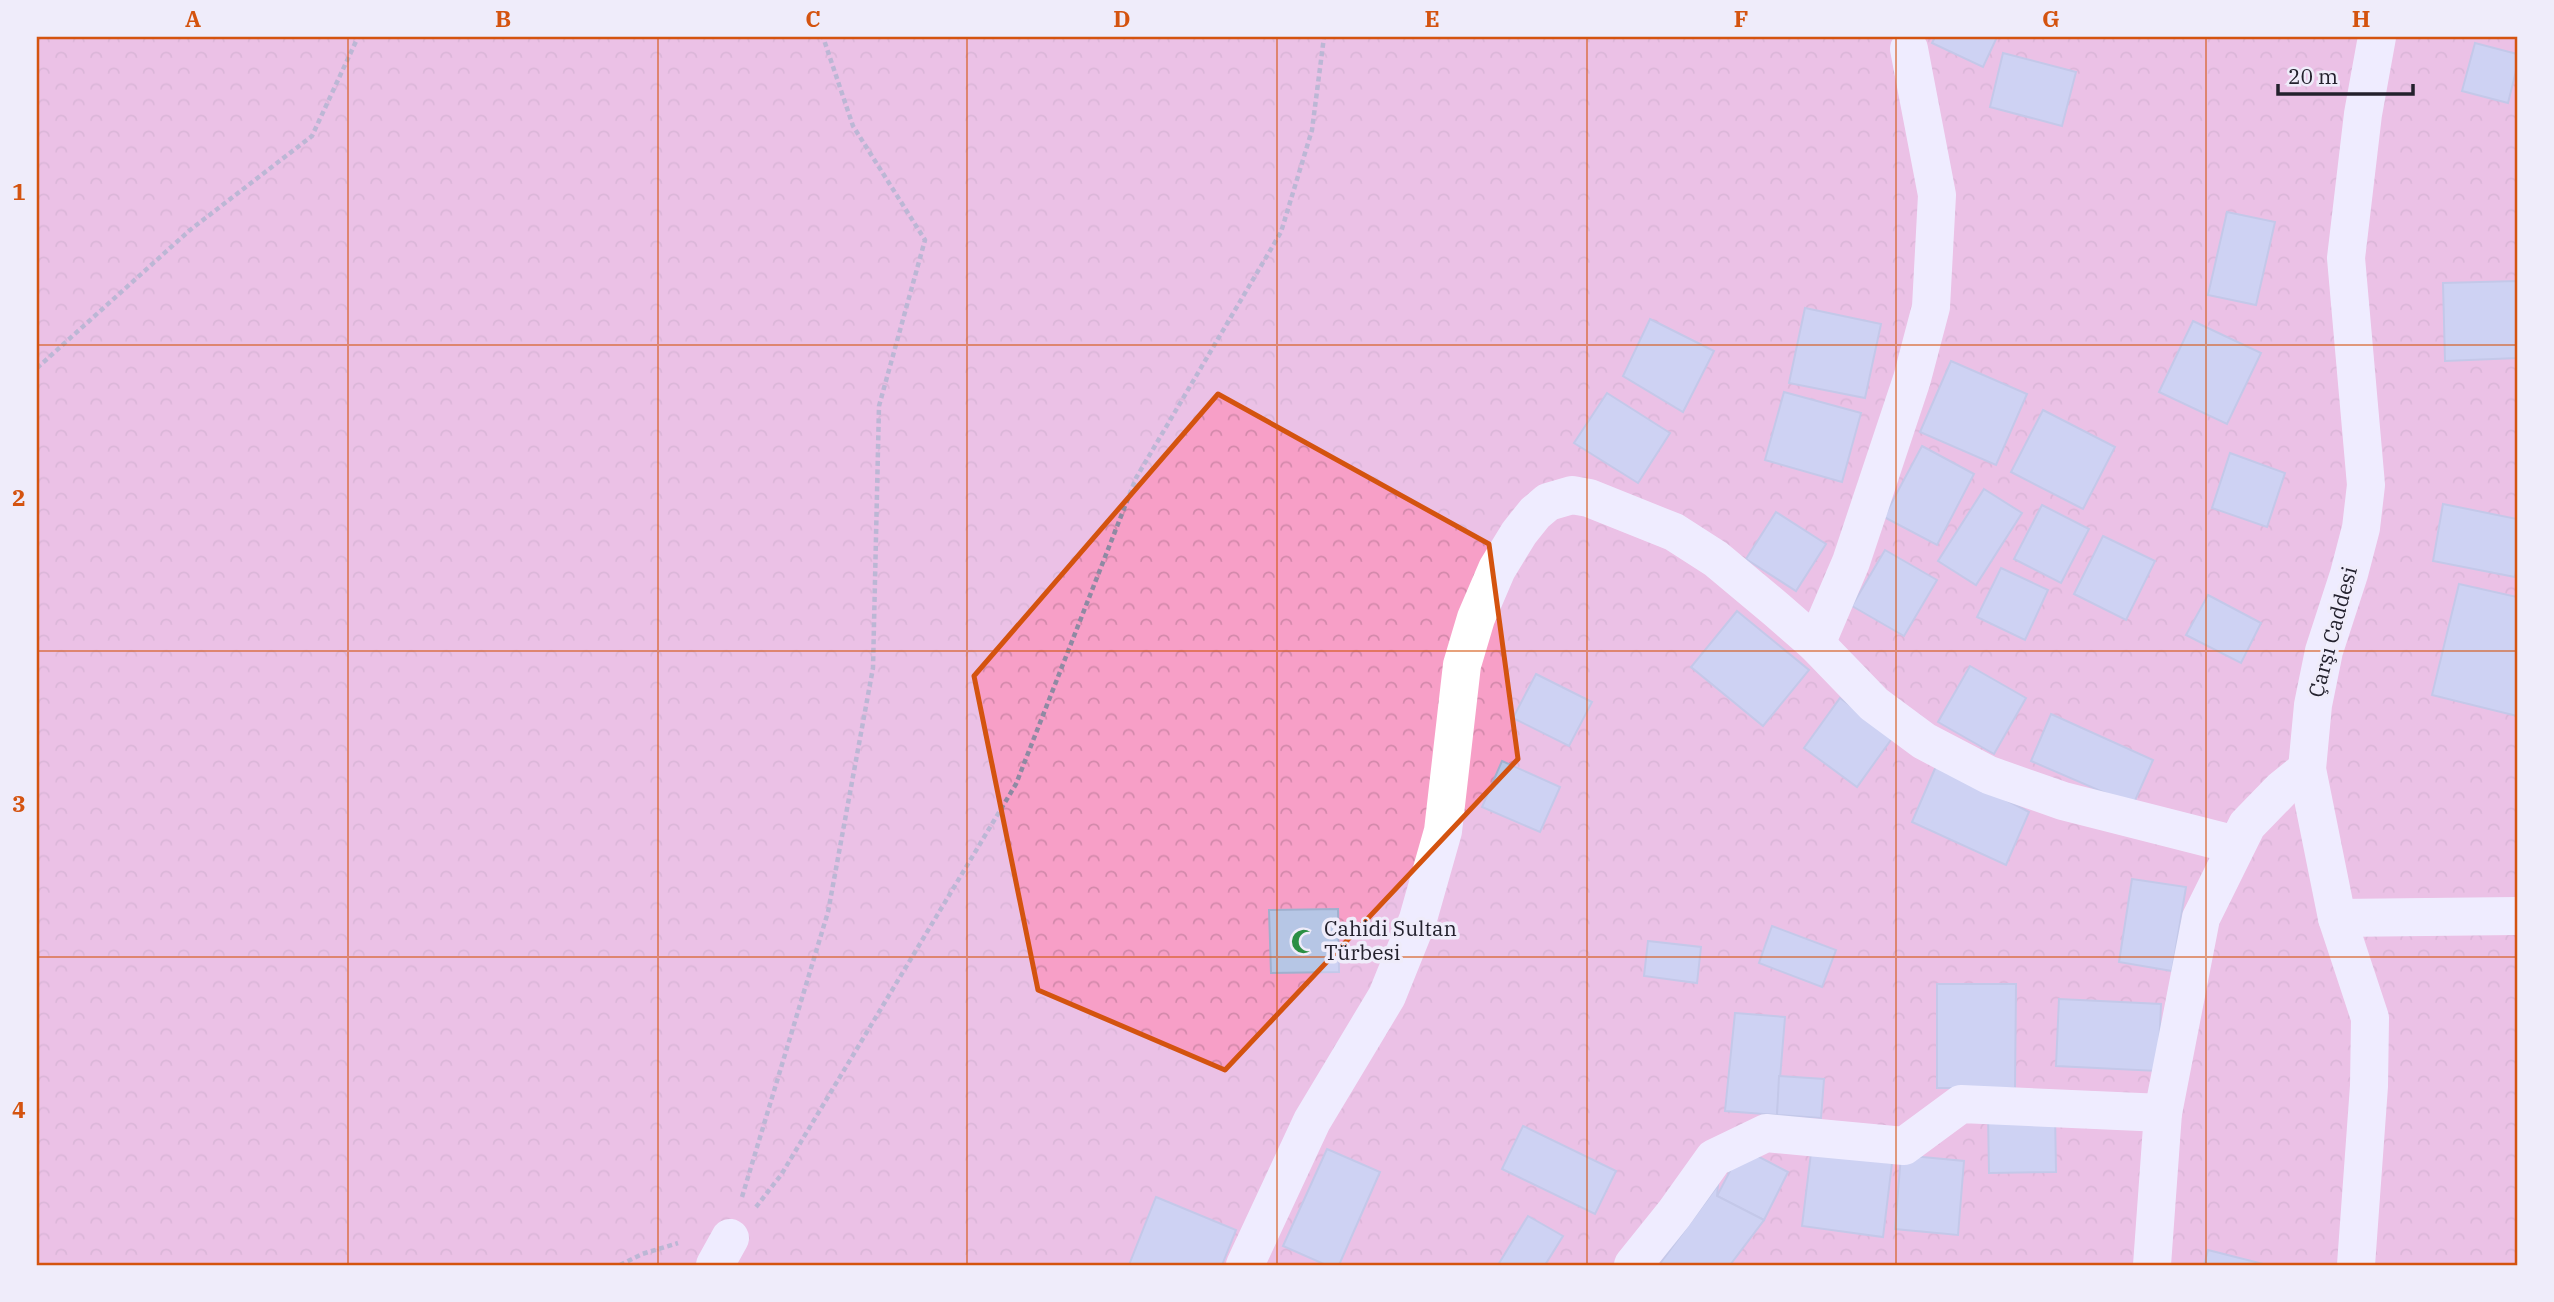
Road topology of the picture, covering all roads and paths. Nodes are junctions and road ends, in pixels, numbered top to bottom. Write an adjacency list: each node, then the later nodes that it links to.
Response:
1 (358, 37): 6 (path)
2 (823, 37): 13 (path)
3 (1324, 37): 13 (path)
4 (2376, 37): 8 (street, Çarşı Caddesi)
5 (1909, 49): 7 (street)
6 (37, 368)
7 (1816, 644): 9 (street); 14 (street)
8 (2307, 769): 9 (street); 11 (street, Çarşı Caddesi)
9 (2236, 845): 12 (street)
10 (2517, 916): 11 (street)
11 (2337, 918): 17 (street, Çarşı Caddesi)
12 (2163, 1113): 15 (street); 16 (street)
13 (722, 1252)
14 (1245, 1265)
15 (1633, 1265)
16 (2152, 1265)
17 (2356, 1265)

